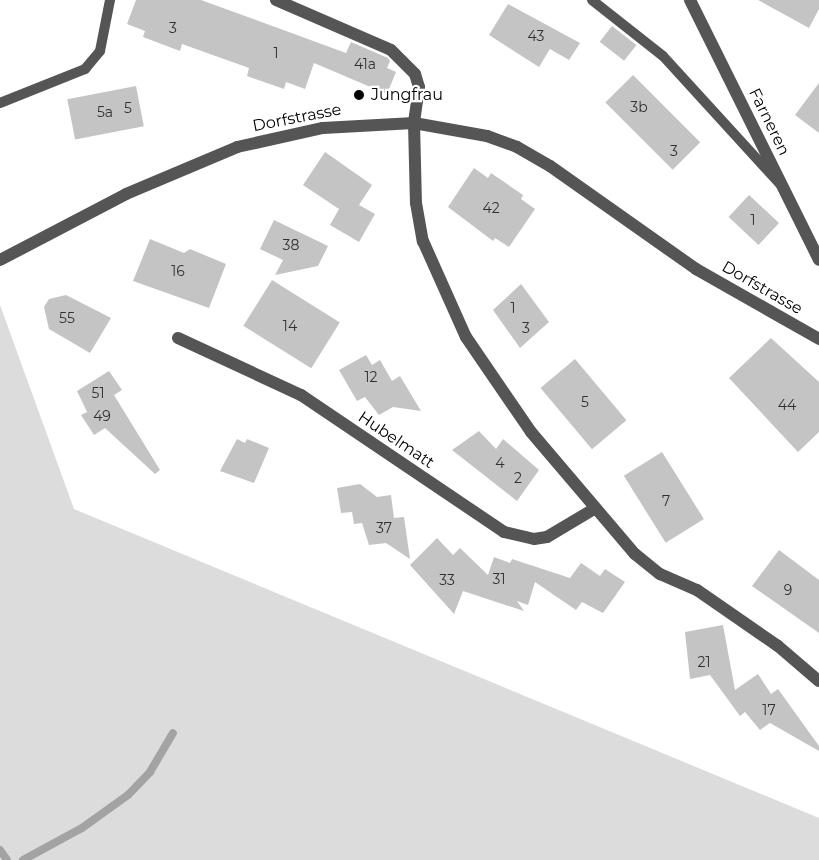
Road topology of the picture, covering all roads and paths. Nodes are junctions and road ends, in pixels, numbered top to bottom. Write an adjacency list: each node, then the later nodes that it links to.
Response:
1 (110, 0): 5 (lane)
2 (276, 0): 6 (street)
3 (592, 0): 7 (lane)
4 (690, 0): 7 (street, Farneren)
5 (0, 103)
6 (414, 123): 8 (street, Dorfstrasse); 11 (street, Dorfstrasse); 12 (street)
7 (782, 186): 9 (street, Farneren)
8 (0, 260)
9 (819, 260)
10 (178, 338): 12 (street, Hubelmatt)
11 (819, 339)
12 (594, 509): 13 (street)
13 (819, 681)

